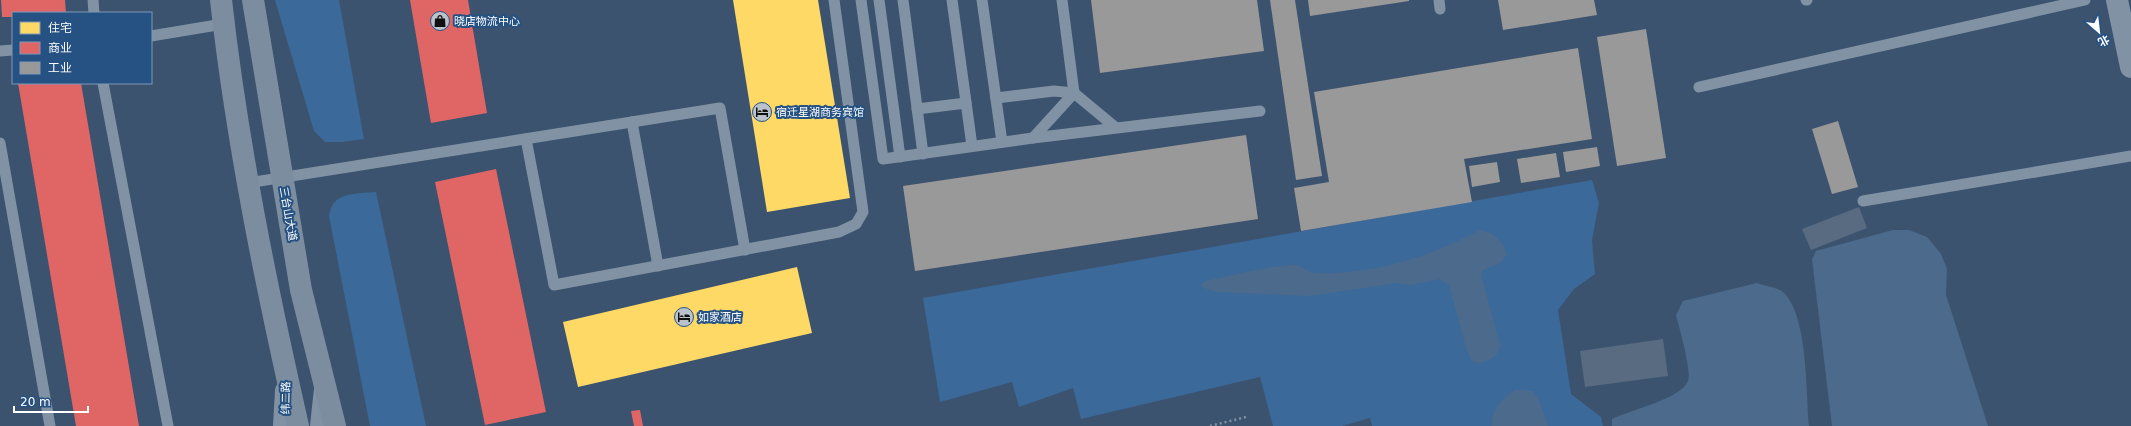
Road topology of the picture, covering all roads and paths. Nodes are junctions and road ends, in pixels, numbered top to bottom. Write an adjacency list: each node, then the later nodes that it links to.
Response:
1 (93, 0): 13 (lane)
2 (221, 0): 14 (main road)
3 (253, 0): 36 (main road, 三台山大道)
4 (834, 0): 39 (lane)
5 (861, 0): 35 (lane)
6 (879, 0): 35 (lane)
7 (903, 0): 24 (lane)
8 (952, 0): 23 (lane)
9 (982, 0): 22 (lane)
10 (1062, 0): 21 (lane)
11 (2086, 0): 20 (lane)
12 (2117, 0): 18 (street)
13 (94, 12)
14 (223, 24): 15 (lane); 37 (main road)
15 (152, 36)
16 (12, 50): 17 (lane)
17 (0, 51)
18 (2131, 67)
19 (103, 84): 45 (lane)
20 (1699, 87)
21 (1074, 93): 22 (lane); 27 (lane); 28 (lane)
22 (996, 98): 30 (lane)
23 (966, 103): 24 (lane); 32 (lane)
24 (917, 109): 33 (lane)
25 (1260, 111): 27 (lane)
26 (632, 122): 29 (lane); 39 (lane); 40 (lane)
27 (1115, 127): 28 (lane)
28 (1033, 138): 30 (lane)
29 (526, 139): 36 (lane); 40 (lane)
30 (1002, 142): 32 (lane)
31 (0, 143): 44 (lane)
32 (972, 146): 33 (lane)
33 (923, 154): 35 (lane)
34 (2131, 156): 38 (lane)
35 (900, 157)
36 (282, 178): 37 (lane); 42 (main road, 三台山大道)
37 (248, 183): 41 (main road)
38 (1863, 201)
39 (744, 250): 40 (lane)
40 (658, 266)
41 (286, 370): 46 (street, 纬二路); 47 (main road)
42 (325, 386): 48 (street); 49 (main road, 三台山大道)
43 (1246, 417): 50 (path)
44 (50, 426)
45 (168, 426)
46 (284, 426)
47 (298, 426)
48 (321, 426)
49 (335, 426)
50 (1210, 426)

